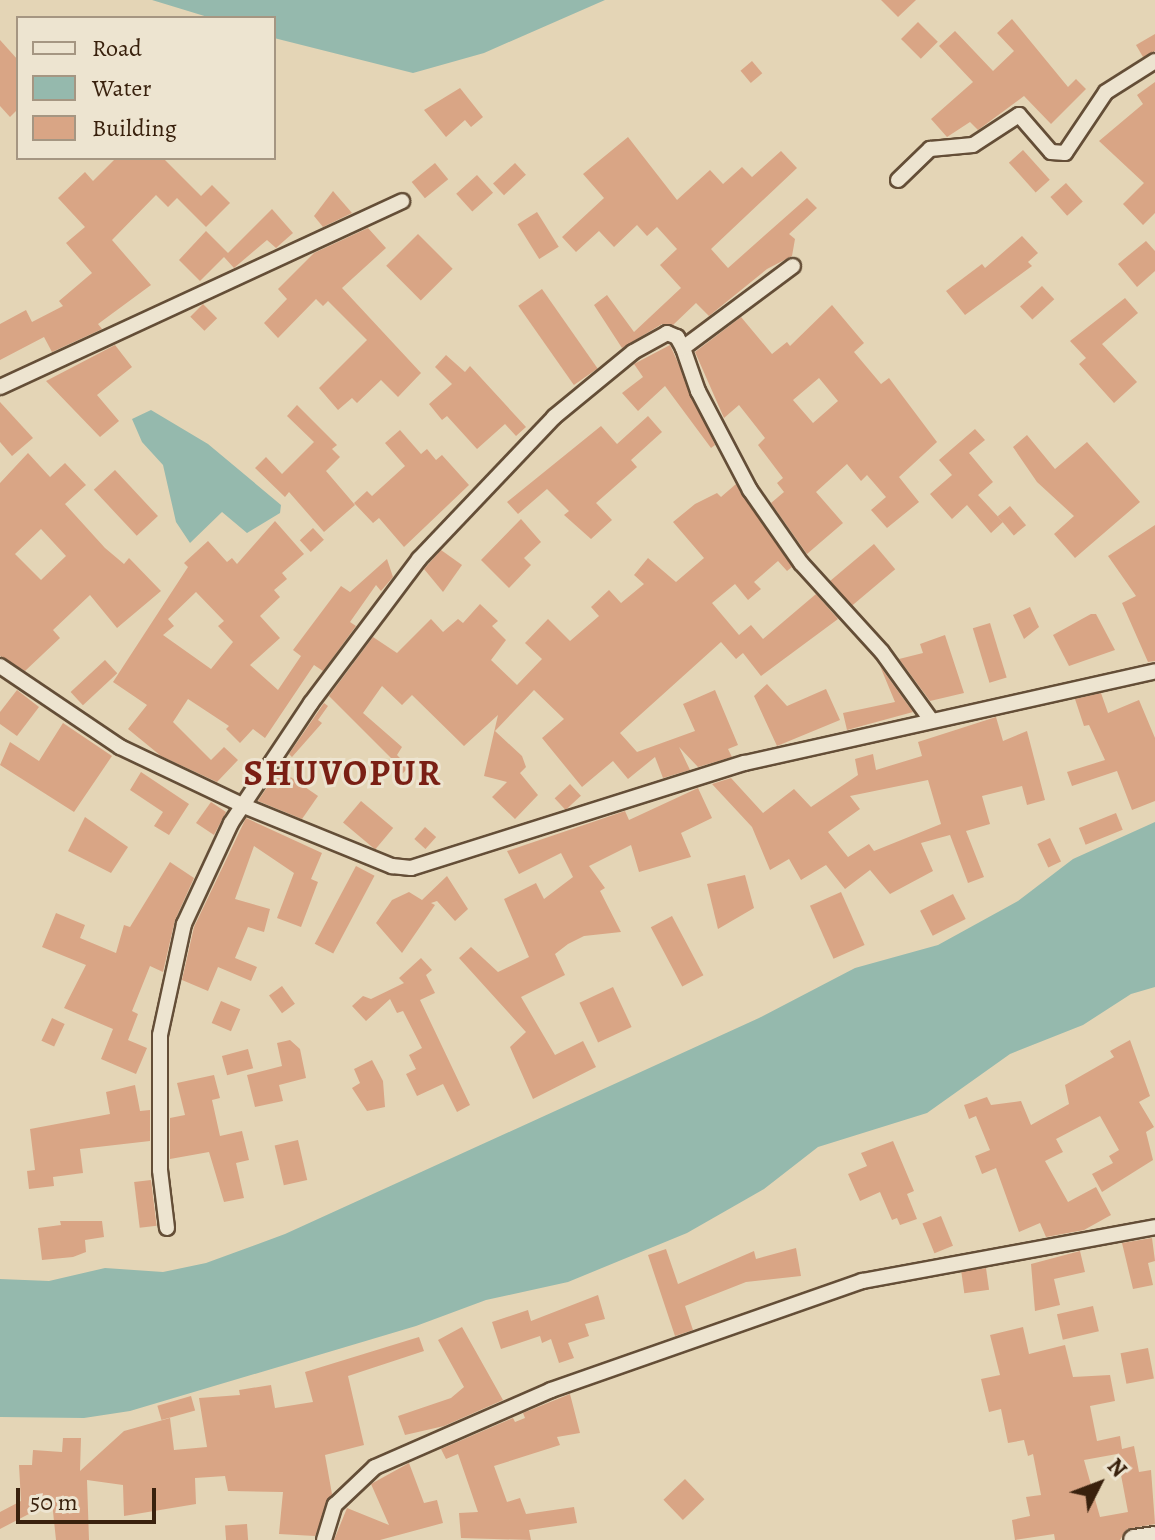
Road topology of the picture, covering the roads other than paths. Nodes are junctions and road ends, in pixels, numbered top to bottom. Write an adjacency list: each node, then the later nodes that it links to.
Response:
1 (1155, 61): 2 (street)
2 (898, 180)
3 (402, 201): 6 (street)
4 (793, 266): 5 (street)
5 (683, 348): 10 (street); 11 (street)
6 (0, 387)
7 (0, 666): 9 (street)
8 (1155, 671): 10 (street)
9 (6, 683): 11 (street)
10 (931, 720): 11 (street)
11 (244, 806): 13 (street)
12 (1155, 1227): 15 (street)
13 (167, 1228)
14 (1155, 1537): 16 (street)
15 (324, 1540)
16 (1134, 1540)

